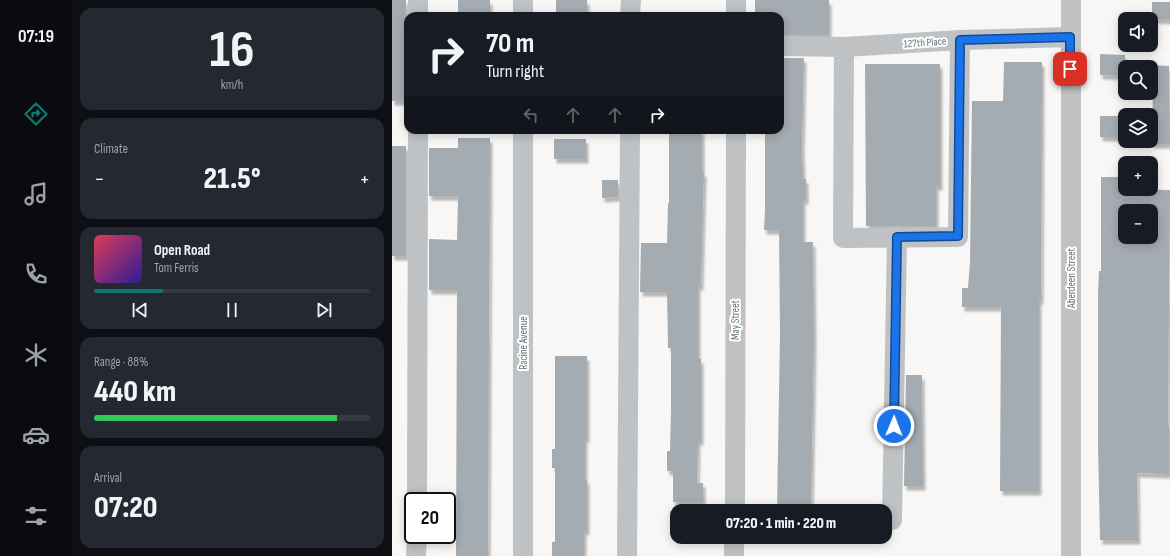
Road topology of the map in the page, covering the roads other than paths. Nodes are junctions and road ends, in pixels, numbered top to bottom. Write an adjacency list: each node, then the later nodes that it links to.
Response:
1 (418, 0): 6 (street)
2 (524, 0): 7 (street)
3 (630, 0): 8 (street)
4 (736, 0): 9 (street)
5 (1071, 0): 10 (street, Aberdeen Street)
6 (418, 12)
7 (524, 12)
8 (630, 12)
9 (736, 12)
10 (1070, 37): 11 (street, 127th Place); 28 (street, Aberdeen Street)
11 (960, 40): 13 (street, 127th Place); 18 (street)
12 (784, 46): 13 (street, 127th Place)
13 (844, 47): 18 (street)
14 (418, 134): 19 (street)
15 (523, 134): 25 (street, Racine Avenue)
16 (630, 134): 26 (street)
17 (736, 134): 20 (street, May Street)
18 (897, 237): 21 (street)
19 (417, 492)
20 (734, 504)
21 (892, 520)
22 (416, 544): 24 (street)
23 (734, 544): 27 (street)
24 (416, 556)
25 (523, 556)
26 (628, 556)
27 (734, 556)
28 (1071, 556)

